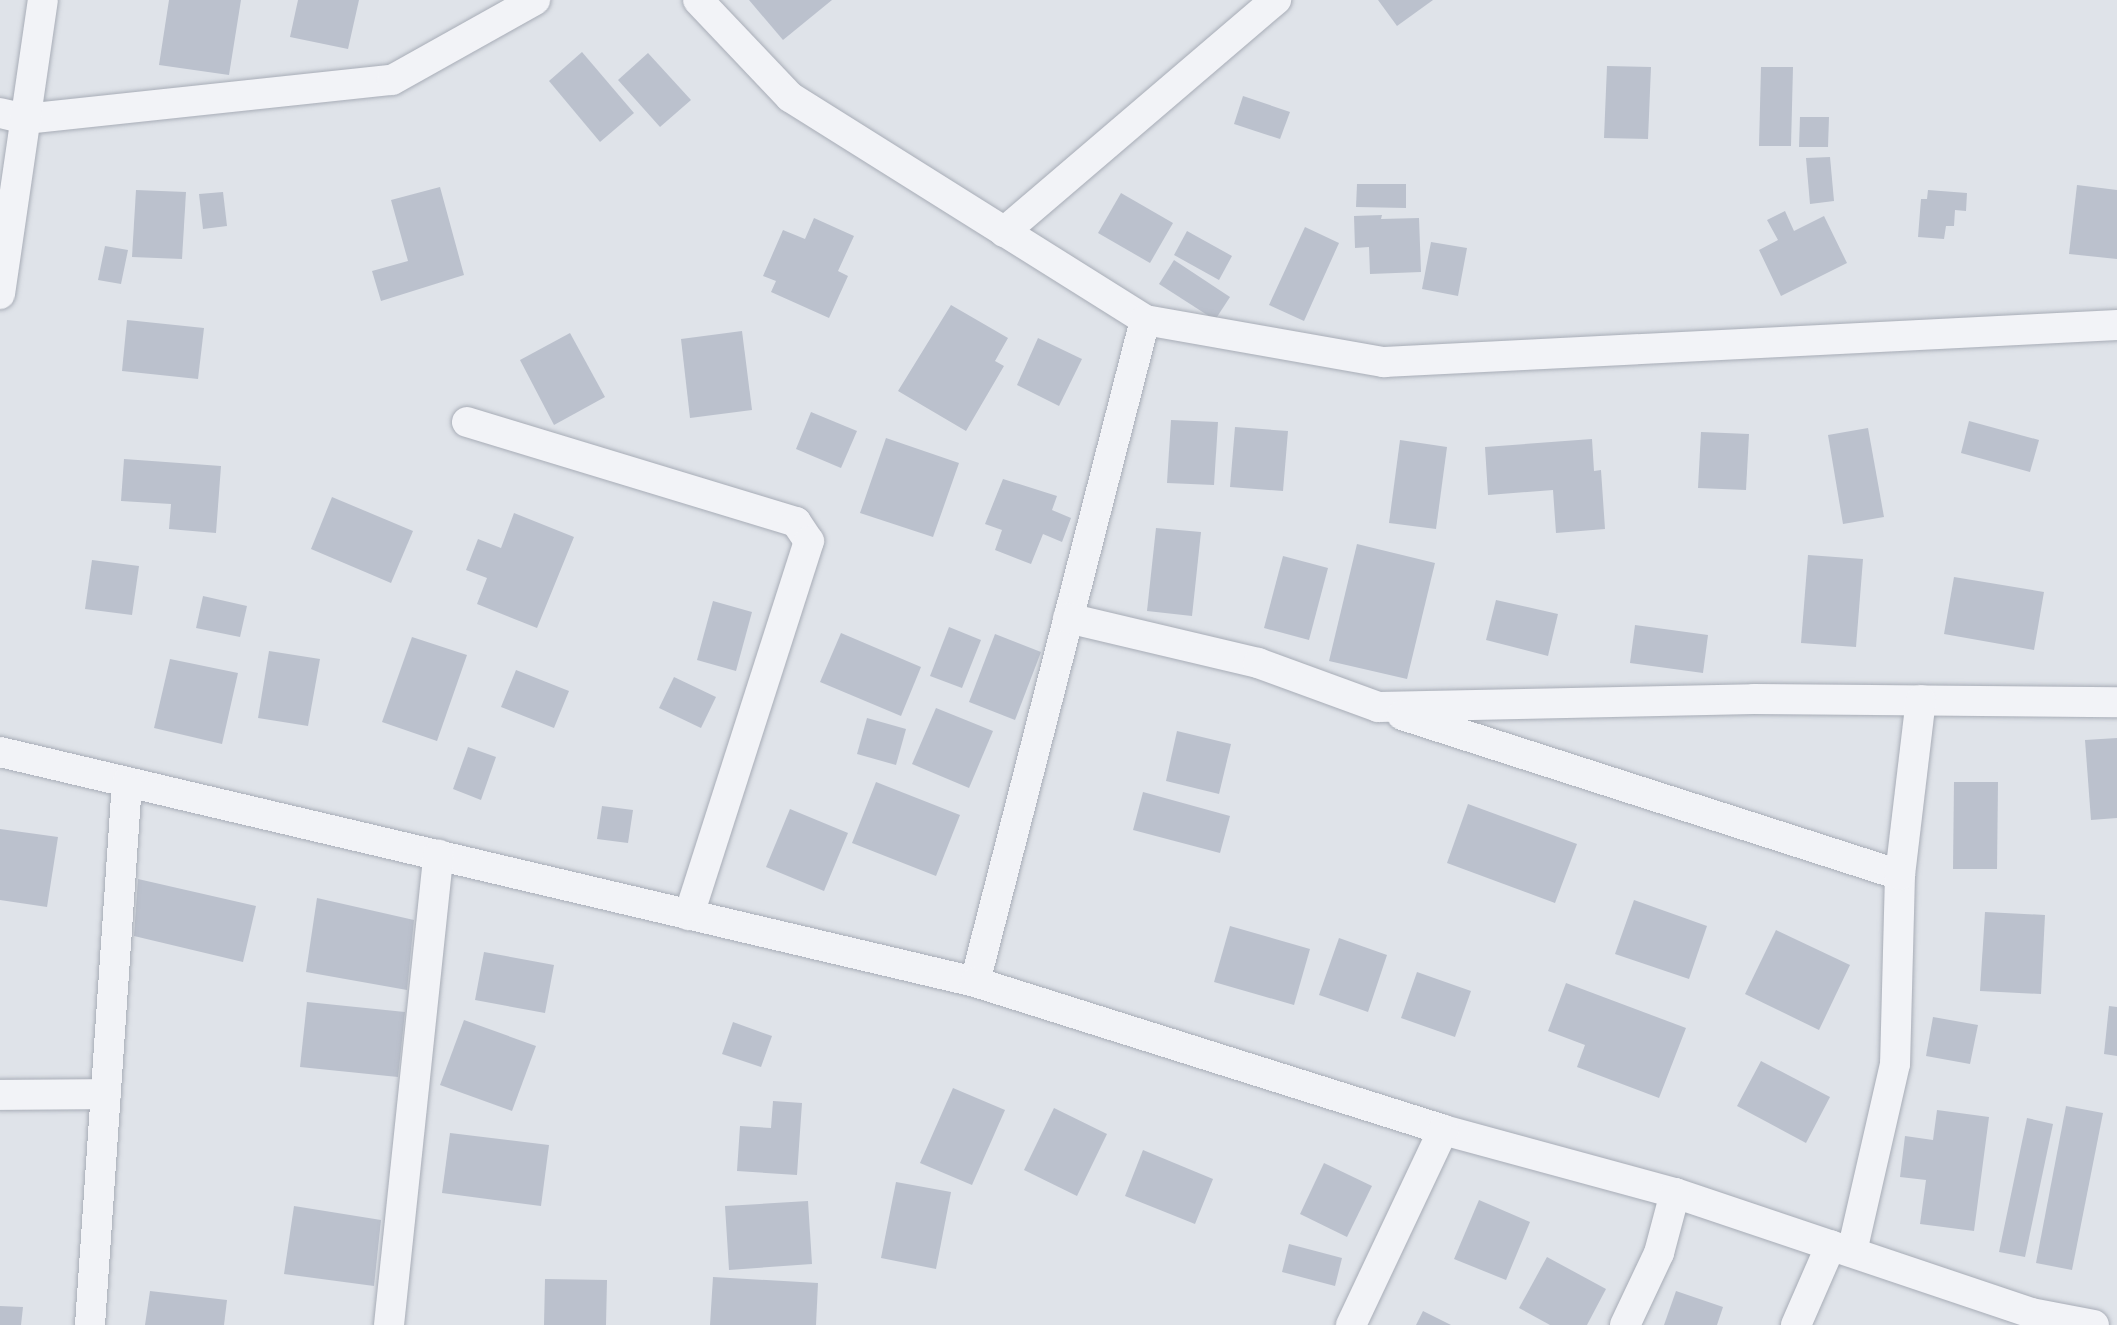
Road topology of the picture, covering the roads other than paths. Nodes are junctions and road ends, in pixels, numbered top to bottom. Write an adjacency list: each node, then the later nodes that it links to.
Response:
1 (43, 0): 5 (street)
2 (535, 0): 5 (street)
3 (698, 0): 6 (street)
4 (1276, 0): 6 (street)
5 (12, 116): 7 (street)
6 (1004, 232): 8 (street)
7 (0, 294)
8 (1145, 320): 9 (street); 11 (street)
9 (2117, 326)
10 (467, 422): 19 (street)
11 (1068, 618): 14 (street); 20 (street)
12 (1921, 700): 13 (street); 14 (street); 18 (street)
13 (2117, 702)
14 (1378, 707): 18 (street)
15 (0, 752): 16 (street)
16 (127, 782): 17 (street); 21 (street)
17 (438, 855): 19 (street); 28 (street)
18 (1900, 875): 25 (street)
19 (689, 915): 20 (street)
20 (975, 982): 23 (street)
21 (106, 1094): 22 (street); 27 (street)
22 (0, 1095)
23 (1443, 1130): 24 (street); 29 (street)
24 (1675, 1193): 25 (street); 30 (street)
25 (1841, 1249): 26 (street); 31 (street)
26 (2029, 1319): 32 (street)
27 (90, 1325)
28 (389, 1325)
29 (1351, 1325)
30 (1625, 1325)
31 (1796, 1325)
32 (2094, 1325)

